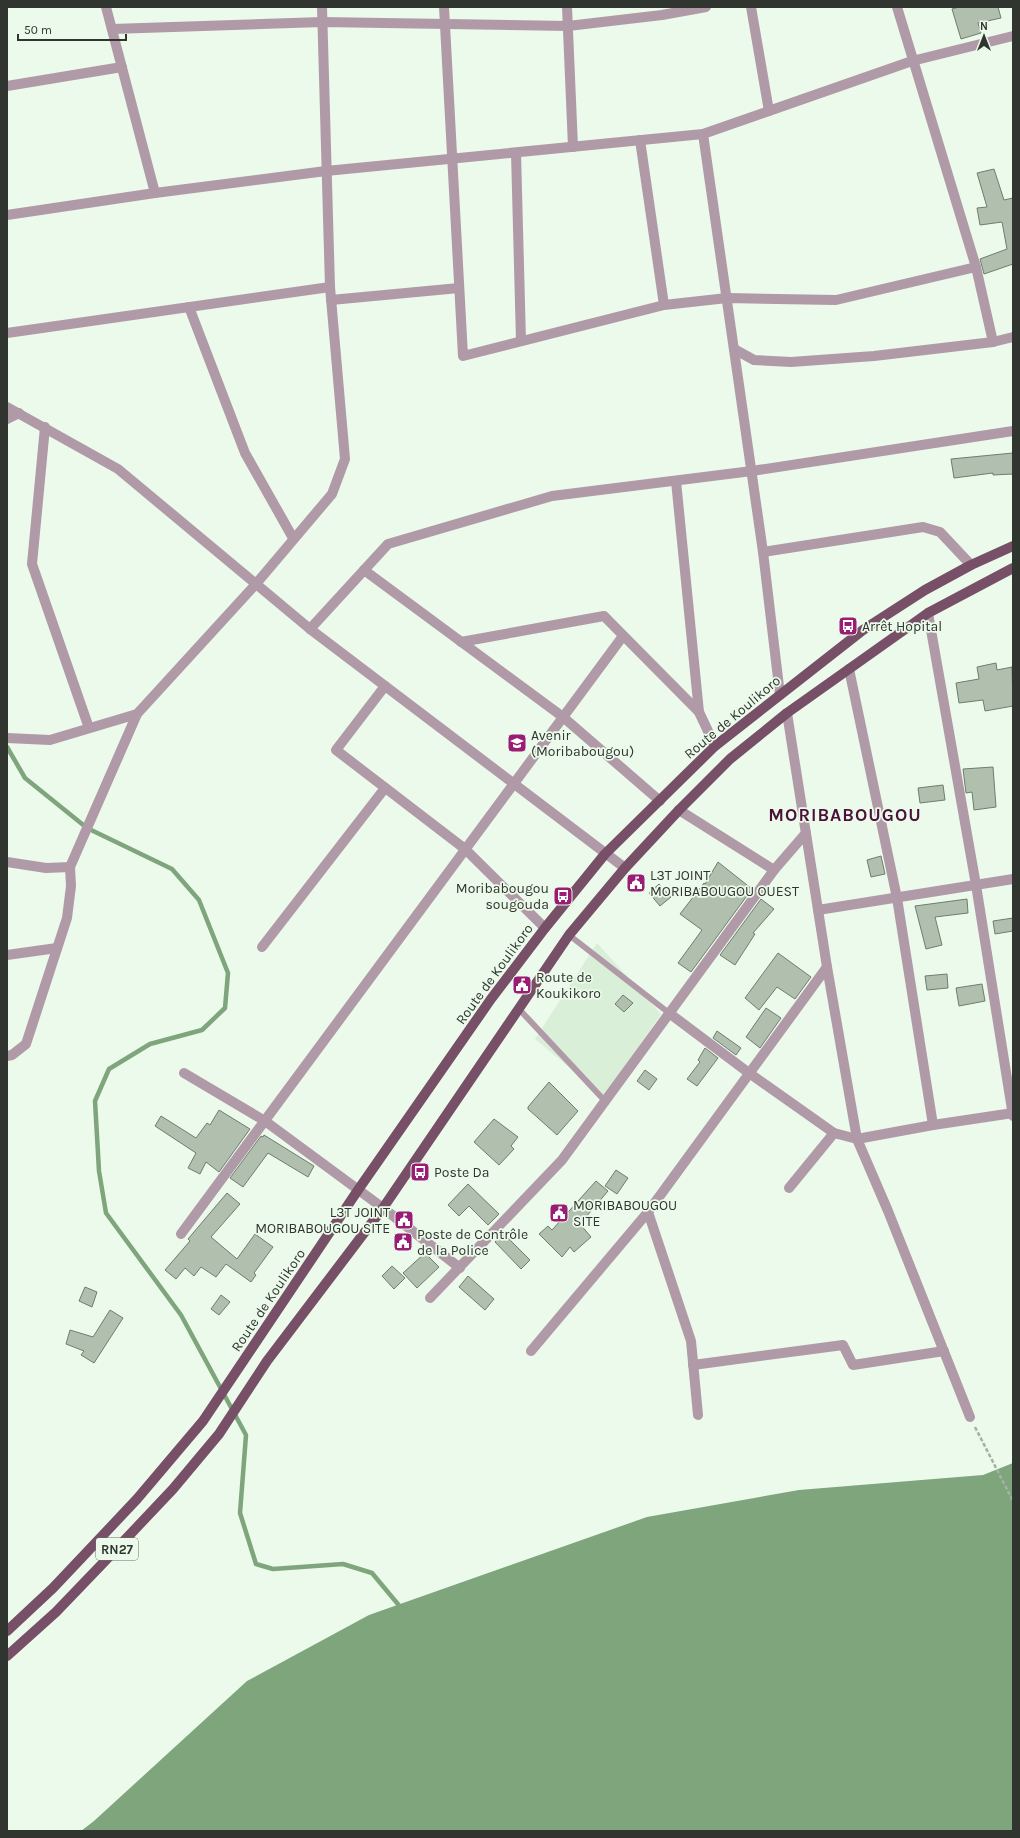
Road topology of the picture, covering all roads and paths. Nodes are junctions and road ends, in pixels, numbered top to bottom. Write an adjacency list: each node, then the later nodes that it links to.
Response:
1 (106, 7): 11 (street)
2 (322, 7): 8 (street)
3 (444, 7): 9 (street)
4 (567, 7): 10 (street)
5 (706, 7): 10 (street)
6 (751, 7): 16 (street)
7 (897, 7): 13 (street)
8 (322, 22): 9 (street); 11 (street); 22 (street)
9 (445, 24): 10 (street); 21 (street)
10 (568, 26): 19 (street)
11 (112, 30): 14 (street)
12 (1013, 36): 13 (street)
13 (912, 61): 16 (street); 25 (street)
14 (122, 67): 15 (street); 23 (street)
15 (7, 86)
16 (769, 111): 17 (street)
17 (703, 134): 18 (street); 28 (street)
18 (640, 140): 19 (street); 30 (street)
19 (573, 147): 20 (street)
20 (516, 152): 21 (street); 34 (street)
21 (451, 159): 22 (street); 27 (street)
22 (326, 171): 23 (street); 26 (street)
23 (154, 193): 24 (street)
24 (7, 215)
25 (976, 267): 28 (street); 35 (street)
26 (330, 287): 29 (street); 31 (street)
27 (459, 288): 29 (street); 34 (street)
28 (727, 298): 30 (street); 36 (street)
29 (331, 300): 44 (street)
30 (664, 305): 34 (street)
31 (189, 307): 32 (street); 44 (street)
32 (7, 333)
33 (1013, 337): 35 (street)
34 (521, 341)
35 (993, 342): 36 (street)
36 (734, 349): 42 (street)
37 (7, 407): 38 (street)
38 (19, 413): 39 (street); 40 (street)
39 (7, 419)
40 (45, 427): 50 (street); 62 (street)
41 (1013, 431): 42 (street)
42 (752, 471): 43 (street); 46 (street)
43 (676, 481): 49 (street); 58 (street)
44 (293, 538): 50 (street)
45 (1013, 546): 47 (main road, Route de Koulikoro / RN27)
46 (763, 552): 47 (street); 57 (street)
47 (971, 565): 57 (main road, Route de Koulikoro / RN27)
48 (1013, 568): 51 (main road, RN27)
49 (364, 570): 52 (street); 54 (street)
50 (255, 585): 52 (street); 60 (street)
51 (928, 612): 55 (main road, RN27); 77 (street)
52 (310, 630): 56 (street)
53 (623, 636): 54 (street); 58 (street); 61 (street)
54 (461, 642): 61 (street)
55 (849, 669): 59 (main road, RN27); 78 (street)
56 (385, 686): 65 (street); 66 (street)
57 (780, 695): 64 (main road, Route de Koulikoro / RN27)
58 (699, 712): 64 (street)
59 (787, 713): 68 (main road, RN27); 69 (street)
60 (137, 714): 62 (street); 73 (street)
61 (563, 718): 65 (street); 67 (street)
62 (89, 728): 63 (street)
63 (7, 738)
64 (716, 746): 67 (main road, Route de Koulikoro / RN27)
65 (514, 784): 70 (street); 71 (street)
66 (385, 788): 70 (street); 82 (street)
67 (660, 801): 71 (main road, Route de Koulikoro / RN27)
68 (678, 810): 74 (main road, RN27); 75 (street)
69 (806, 833): 75 (street); 79 (street)
70 (465, 849): 80 (street); 93 (street)
71 (606, 854): 74 (street); 80 (main road, Route de Koulikoro / RN27)
72 (7, 862): 73 (street)
73 (70, 867): 83 (street)
74 (625, 868): 81 (main road, RN27)
75 (774, 870): 87 (street)
76 (1013, 880): 77 (street)
77 (976, 885): 78 (street); 92 (street)
78 (897, 898): 79 (street); 94 (street)
79 (818, 910): 85 (street)
80 (545, 928): 98 (main road, Route de Koulikoro / RN27)
81 (569, 935): 86 (main road, RN27); 87 (lane)
82 (262, 947)
83 (57, 948): 84 (street); 88 (street)
84 (7, 955)
85 (827, 967): 89 (street); 96 (street)
86 (518, 1008): 91 (lane); 99 (main road, RN27)
87 (669, 1013): 89 (street); 91 (street)
88 (7, 1056)
89 (749, 1073): 95 (street); 100 (street)
90 (184, 1074): 93 (street)
91 (605, 1101): 102 (street)
92 (1013, 1114): 94 (street)
93 (265, 1121): 98 (street); 101 (street)
94 (934, 1125): 96 (street)
95 (834, 1133): 96 (street); 97 (street)
96 (857, 1139): 105 (street)
97 (788, 1188)
98 (358, 1190): 99 (street); 110 (main road, Route de Koulikoro / RN27)
99 (383, 1208): 102 (street); 111 (main road, RN27)
100 (648, 1212): 104 (street); 106 (street)
101 (180, 1234)
102 (460, 1268): 103 (street)
103 (430, 1298)
104 (531, 1351)
105 (944, 1351): 106 (street); 108 (street)
106 (694, 1365): 107 (street)
107 (698, 1415)
108 (970, 1417): 109 (path)
109 (1013, 1501)
110 (7, 1631)
111 (7, 1656)

